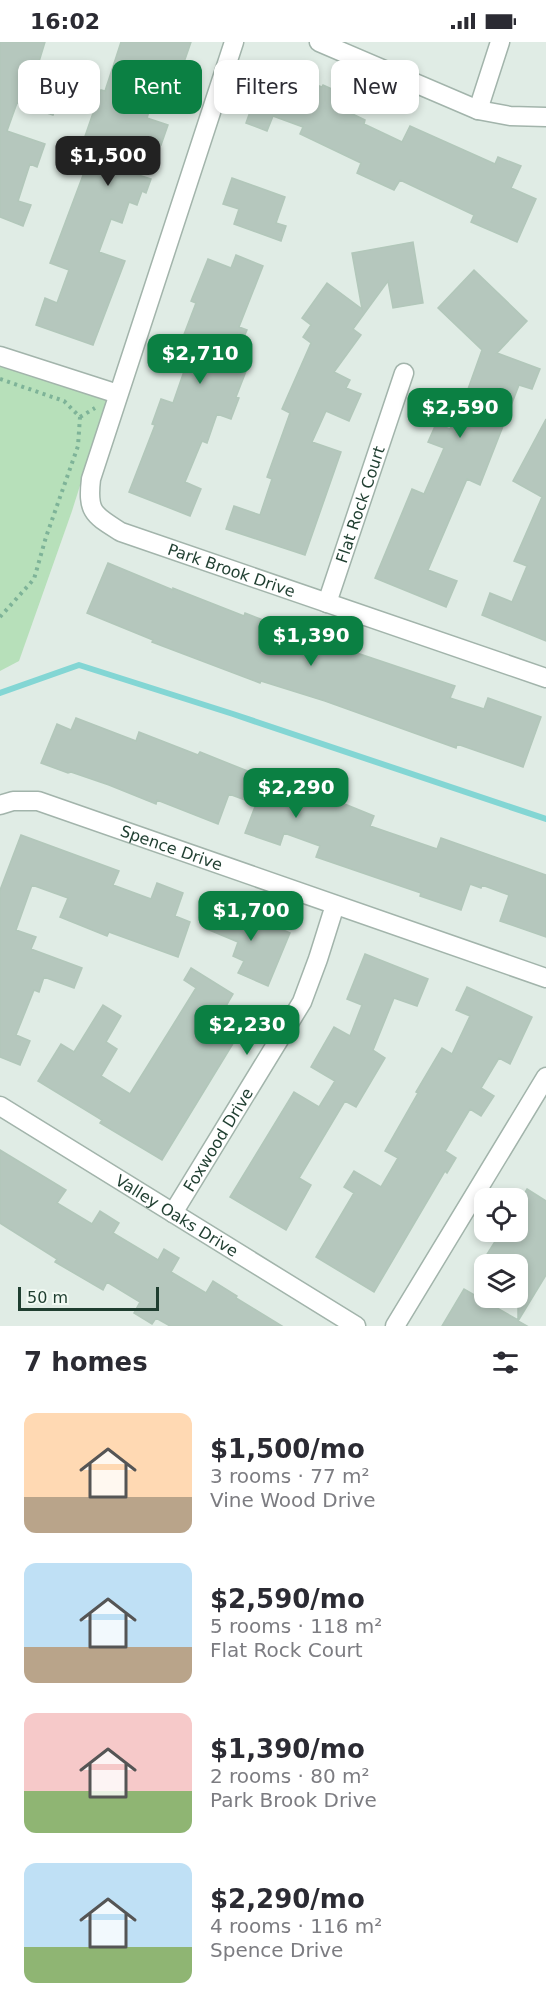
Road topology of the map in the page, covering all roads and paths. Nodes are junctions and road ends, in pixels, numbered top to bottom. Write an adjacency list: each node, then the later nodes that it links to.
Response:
1 (234, 42): 9 (street)
2 (319, 42): 4 (street)
3 (500, 42): 4 (street)
4 (478, 110): 5 (street)
5 (546, 117)
6 (0, 356): 9 (street)
7 (404, 373): 10 (street, Flat Rock Court)
8 (0, 379): 11 (path)
9 (118, 393): 10 (street, Park Brook Drive)
10 (327, 603): 12 (street, Park Brook Drive)
11 (1, 616)
12 (546, 678)
13 (0, 805): 14 (street, Spence Drive)
14 (335, 905): 15 (street, Spence Drive); 18 (street, Foxwood Drive)
15 (546, 978)
16 (546, 1077): 20 (street)
17 (0, 1106): 18 (street, Valley Oaks Drive)
18 (173, 1213): 19 (street, Valley Oaks Drive)
19 (356, 1326)
20 (395, 1326)

